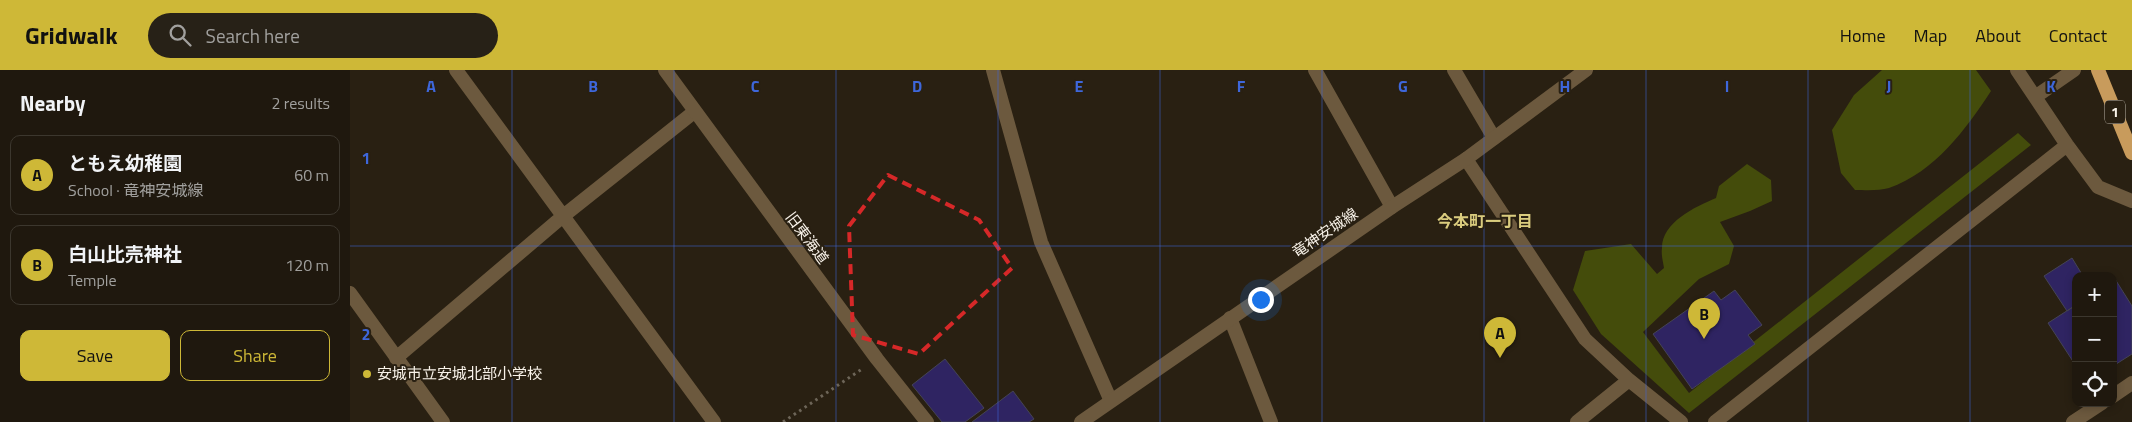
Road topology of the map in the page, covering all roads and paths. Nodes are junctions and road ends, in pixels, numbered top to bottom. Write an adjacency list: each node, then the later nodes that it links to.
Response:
1 (456, 70): 18 (street)
2 (664, 70): 11 (street, 旧東海道)
3 (994, 70): 26 (street)
4 (1315, 70): 17 (street)
5 (1454, 70): 12 (street)
6 (1586, 70): 12 (street, 竜神安城線)
7 (2017, 70): 10 (street)
8 (2074, 70): 10 (street)
9 (2098, 70): 14 (highway, 1)
10 (2035, 96): 13 (street)
11 (694, 112): 18 (street); 22 (street, 旧東海道)
12 (1494, 138): 15 (street, 竜神安城線)
13 (2067, 146): 16 (street); 36 (street)
14 (2132, 153)
15 (1466, 159): 17 (street, 竜神安城線); 23 (street)
16 (2132, 200)
17 (1392, 207): 20 (street, 竜神安城線)
18 (562, 217): 21 (street); 29 (street)
19 (350, 293): 21 (street)
20 (1230, 318): 26 (street, 竜神安城線); 33 (street)
21 (396, 358): 28 (street)
22 (877, 359): 30 (path); 31 (street, 旧東海道)
23 (1629, 380): 34 (street); 35 (street)
24 (2132, 383): 25 (street)
25 (2117, 393)
26 (1110, 400): 32 (street, 竜神安城線)
27 (2096, 407): 37 (street)
28 (443, 422)
29 (714, 422)
30 (783, 422)
31 (927, 422)
32 (1080, 422)
33 (1271, 422)
34 (1577, 422)
35 (1682, 422)
36 (1715, 422)
37 (2073, 422)

